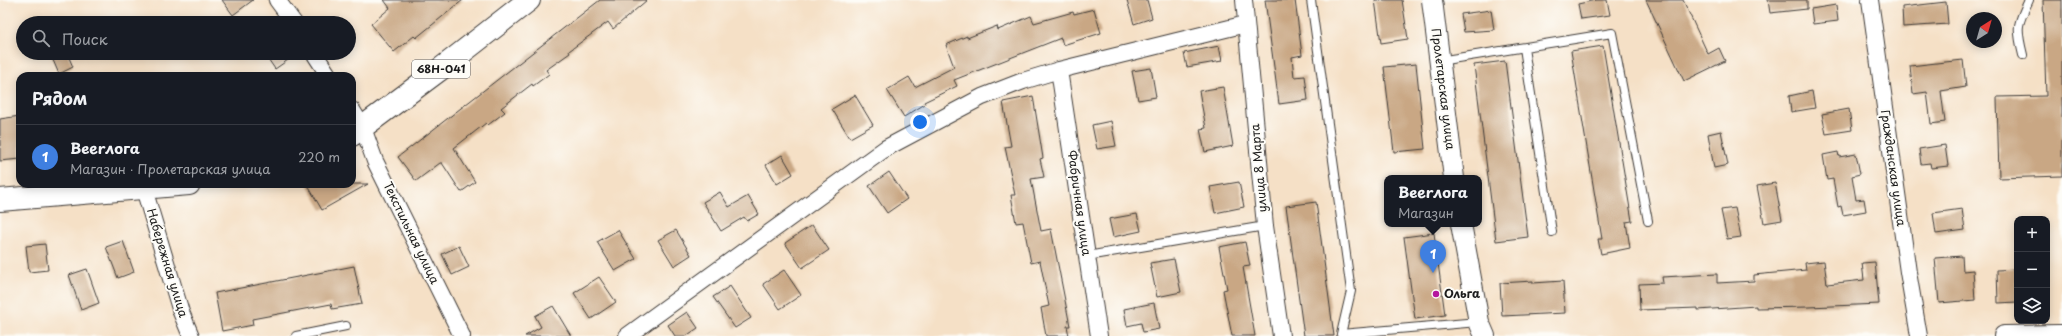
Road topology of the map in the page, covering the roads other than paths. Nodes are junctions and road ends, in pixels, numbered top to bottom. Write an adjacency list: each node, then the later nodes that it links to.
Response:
1 (277, 0): 8 (street)
2 (529, 0): 16 (main road, 68Н-041)
3 (1244, 0): 9 (street, улица 8 Марта)
4 (1311, 0): 27 (lane)
5 (1432, 0): 13 (street, Пролетарская улица)
6 (1870, 0): 35 (street, Гражданская улица)
7 (2029, 0): 11 (lane)
8 (289, 16)
9 (1246, 24): 14 (street); 22 (street, улица 8 Марта)
10 (1524, 48): 13 (lane); 21 (lane); 24 (lane)
11 (2023, 55)
12 (319, 60): 15 (street)
13 (1438, 62): 17 (street, Пролетарская улица)
14 (1059, 70): 25 (street, Фабричная улица); 32 (street)
15 (326, 72)
16 (356, 124): 31 (street, Текстильная улица)
17 (1454, 175)
18 (153, 188): 19 (main road)
19 (144, 189): 20 (main road); 29 (street, Набережная улица)
20 (0, 200)
21 (1648, 221)
22 (1265, 226): 25 (lane); 34 (street, улица 8 Марта)
23 (1462, 227): 27 (street)
24 (1552, 232)
25 (1087, 256): 33 (street, Фабричная улица)
26 (346, 326): 30 (lane)
27 (1482, 329)
28 (2062, 335): 36 (street)
29 (191, 336)
30 (296, 336)
31 (462, 336)
32 (626, 336)
33 (1099, 336)
34 (1280, 336)
35 (1919, 336)
36 (2004, 336)

